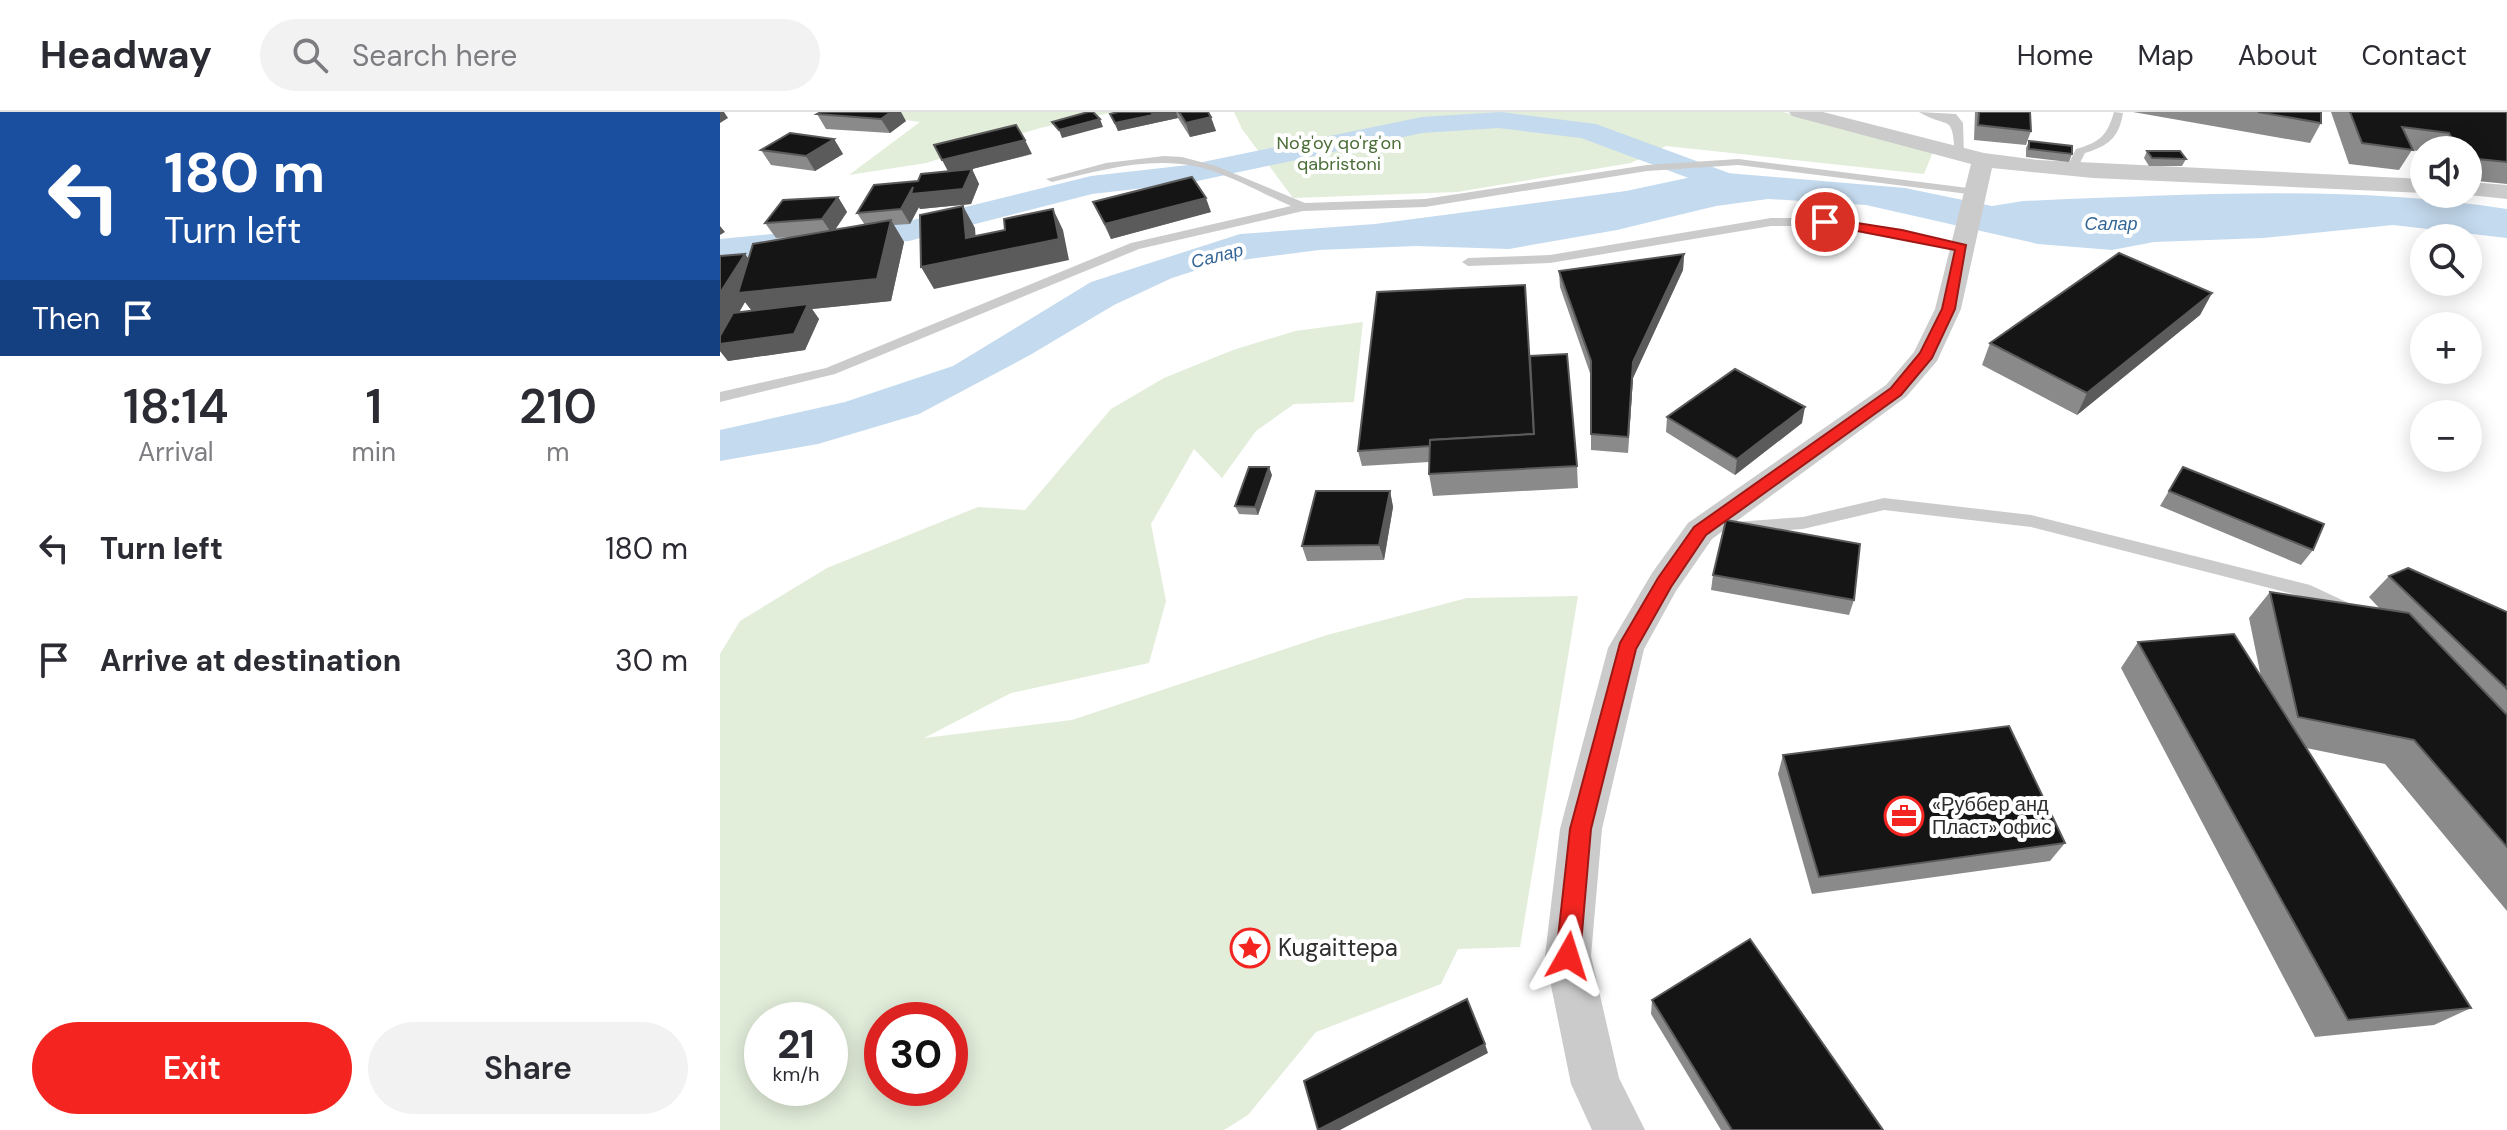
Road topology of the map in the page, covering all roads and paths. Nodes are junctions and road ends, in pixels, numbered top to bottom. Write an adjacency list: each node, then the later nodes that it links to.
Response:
1 (1799, 112): 4 (street)
2 (1924, 112): 4 (lane)
3 (2118, 113): 6 (lane)
4 (1960, 154): 5 (street)
5 (1983, 160): 6 (street); 11 (street)
6 (2071, 171): 8 (street)
7 (1052, 179): 12 (lane)
8 (2410, 185)
9 (2482, 190): 10 (street)
10 (2507, 192)
11 (1976, 195): 12 (lane); 13 (street)
12 (1303, 207): 15 (lane)
13 (1962, 244): 14 (lane); 16 (street)
14 (1468, 262)
15 (720, 397)
16 (1700, 531): 17 (lane); 18 (street)
17 (2361, 617)
18 (1619, 1130)

